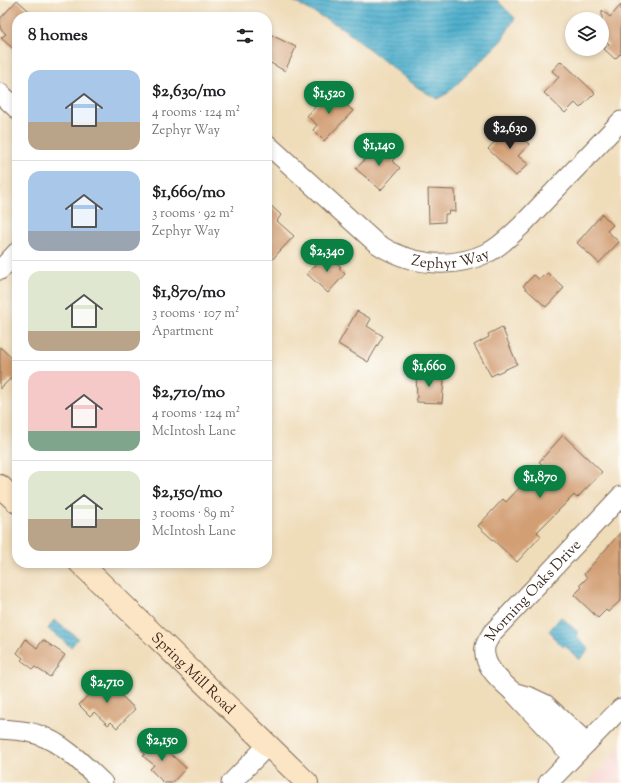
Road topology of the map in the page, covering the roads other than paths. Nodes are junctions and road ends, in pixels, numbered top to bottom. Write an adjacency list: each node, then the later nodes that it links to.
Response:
1 (0, 93): 2 (street)
2 (12, 104)
3 (621, 121): 4 (street, Zephyr Way)
4 (272, 149)
5 (12, 257): 6 (street)
6 (0, 270)
7 (0, 486): 9 (street)
8 (621, 496): 11 (street, Morning Oaks Drive)
9 (12, 497)
10 (85, 568): 15 (street, Spring Mill Road)
11 (513, 692): 14 (street, Morning Oaks Drive); 16 (street, Morning Oaks Drive)
12 (621, 708): 14 (street)
13 (0, 729): 17 (street)
14 (587, 743): 16 (street)
15 (268, 745): 18 (street); 19 (street, Spring Mill Road)
16 (573, 757): 20 (street)
17 (103, 783)
18 (231, 783)
19 (307, 783)
20 (548, 783)

